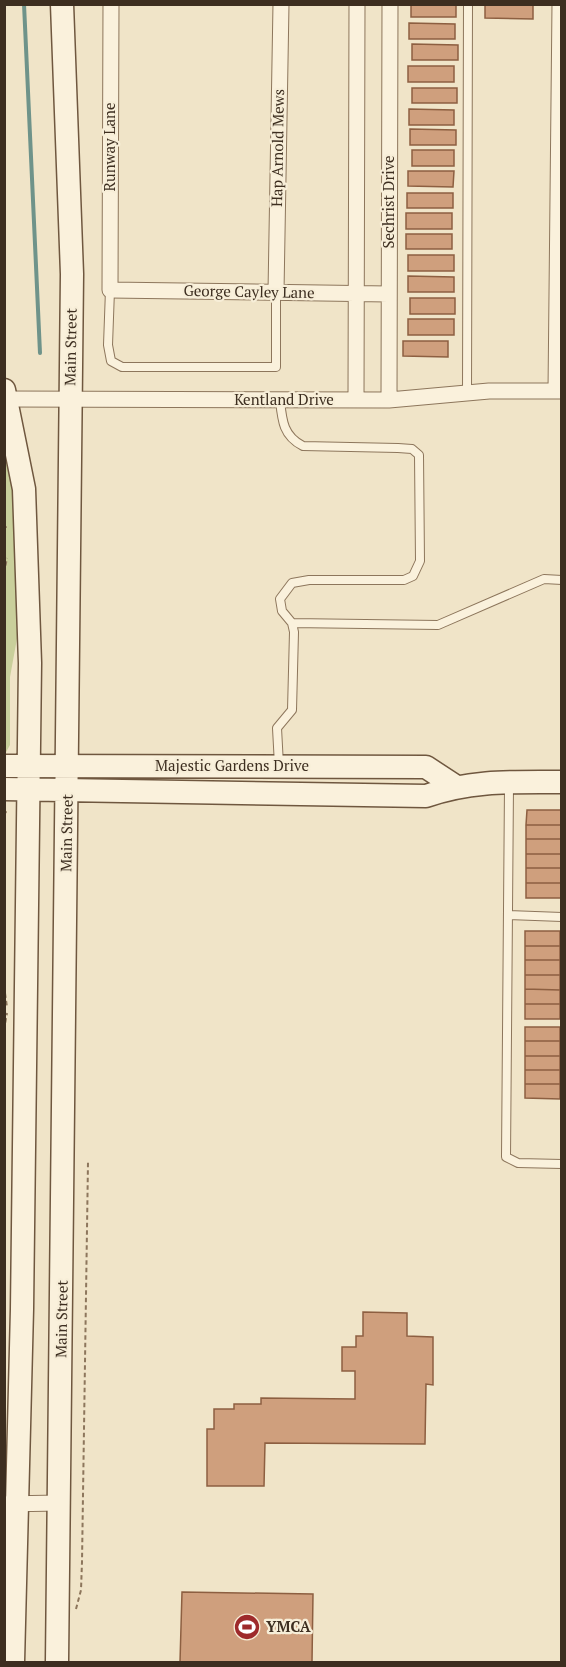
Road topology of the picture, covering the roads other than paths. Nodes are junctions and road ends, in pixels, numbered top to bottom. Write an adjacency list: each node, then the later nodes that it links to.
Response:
1 (62, 4): 16 (main road, Main Street)
2 (111, 4): 9 (street, Runway Lane)
3 (281, 4): 10 (street, Hap Arnold Mews)
4 (357, 4): 11 (street)
5 (390, 4): 12 (street, Sechrist Drive)
6 (468, 4): 14 (lane)
7 (560, 4): 8 (street)
8 (560, 88): 13 (street)
9 (110, 290): 10 (street, George Cayley Lane); 10 (lane)
10 (276, 292): 11 (street, George Cayley Lane)
11 (356, 294): 12 (street, George Cayley Lane); 18 (street)
12 (388, 294): 19 (street, Sechrist Drive)
13 (559, 391): 14 (street, Kentland Drive)
14 (467, 393): 19 (street, Kentland Drive)
15 (5, 395): 16 (street, Kentland Drive); 23 (main road)
16 (71, 400): 17 (street, Kentland Drive); 24 (main road, Main Street)
17 (280, 400): 18 (street, Kentland Drive); 21 (lane)
18 (356, 400): 19 (street, Kentland Drive)
19 (389, 400)
20 (561, 580): 21 (lane)
21 (292, 623): 25 (lane)
22 (4, 766): 23 (main road, Majestic Gardens Drive)
23 (29, 766): 24 (main road, Majestic Gardens Drive); 29 (main road)
24 (68, 766): 25 (main road, Majestic Gardens Drive); 30 (main road, Main Street)
25 (279, 766): 28 (main road, Majestic Gardens Drive); 31 (main road)
26 (509, 782): 27 (main road, Majestic Gardens Drive); 28 (main road, Majestic Gardens Drive); 33 (lane)
27 (561, 782)
28 (455, 786): 31 (main road, Majestic Gardens Drive)
29 (28, 790): 30 (main road, Majestic Gardens Drive); 32 (main road, Majestic Gardens Drive); 35 (main road)
30 (68, 790): 31 (main road, Majestic Gardens Drive); 36 (main road, Main Street)
31 (279, 794)
32 (6, 800)
33 (508, 915): 34 (lane); 37 (lane)
34 (561, 917)
35 (25, 1079): 36 (main road); 38 (main road)
36 (64, 1080): 39 (main road, Main Street)
37 (561, 1164)
38 (10, 1503): 39 (street); 40 (main road)
39 (59, 1503): 41 (main road, Main Street)
40 (13, 1662)
41 (57, 1662)

